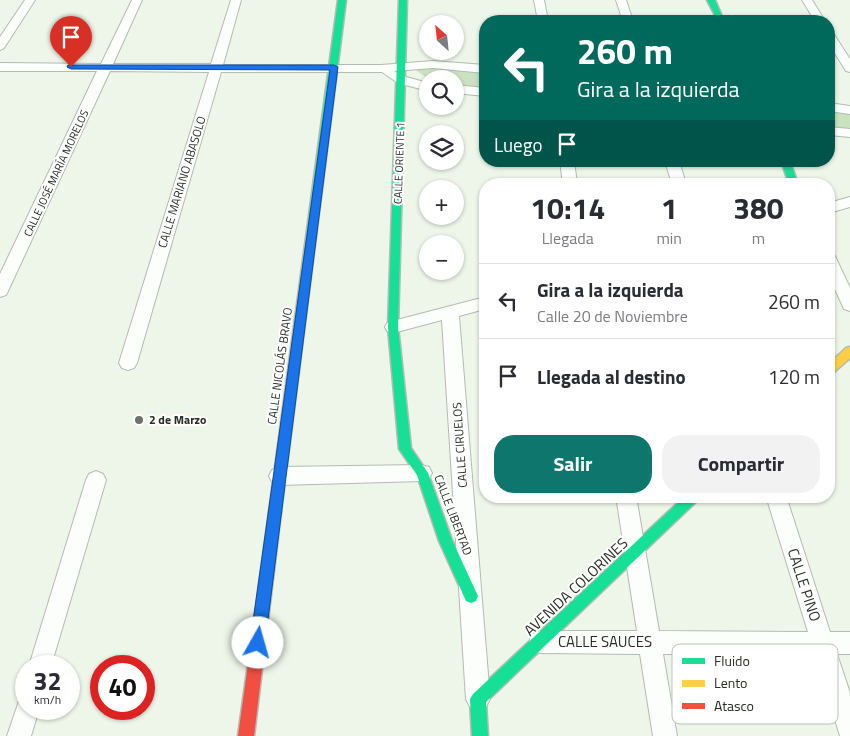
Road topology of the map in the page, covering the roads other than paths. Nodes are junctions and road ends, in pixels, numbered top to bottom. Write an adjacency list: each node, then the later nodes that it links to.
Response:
1 (30, 0): 15 (street)
2 (137, 0): 18 (street, CALLE JOSÉ MARÍA MORELOS)
3 (236, 0): 19 (street, CALLE MARIANO ABASOLO)
4 (342, 0): 20 (street, CALLE NICOLÁS BRAVO)
5 (404, 0): 16 (street, CALLE ORIENTE 1)
6 (539, 0): 10 (street)
7 (621, 0): 11 (street)
8 (711, 0): 12 (street)
9 (807, 0): 13 (street)
10 (543, 15)
11 (626, 15)
12 (719, 15)
13 (816, 15)
14 (835, 44): 23 (street)
15 (0, 46)
16 (402, 65): 21 (street); 22 (street); 24 (street, CALLE ORIENTE 1)
17 (0, 67): 18 (street)
18 (106, 67): 19 (street); 35 (street, CALLE JOSÉ MARÍA MORELOS)
19 (216, 67): 20 (street); 41 (street, CALLE MARIANO ABASOLO)
20 (334, 67): 21 (street); 44 (street, CALLE NICOLÁS BRAVO)
21 (381, 68): 24 (street)
22 (479, 68)
23 (850, 68)
24 (402, 80): 25 (street); 39 (street, CALLE ORIENTE 1)
25 (419, 84)
26 (464, 90): 27 (street)
27 (479, 91)
28 (835, 108): 29 (street)
29 (850, 110)
30 (835, 132): 31 (street)
31 (850, 133)
32 (850, 202): 33 (street)
33 (835, 206)
34 (835, 273): 37 (street)
35 (0, 291)
36 (479, 305): 38 (street)
37 (850, 306)
38 (450, 312): 39 (street); 50 (street, CALLE CIRUELOS)
39 (393, 327): 43 (street, CALLE LIBERTAD)
40 (850, 351): 42 (street)
41 (128, 363)
42 (835, 365)
43 (422, 473): 44 (street); 50 (street, CALLE LIBERTAD)
44 (279, 476): 61 (street, CALLE NICOLÁS BRAVO)
45 (96, 480): 55 (street)
46 (627, 503): 49 (street)
47 (687, 503): 49 (street, AVENIDA COLORINES)
48 (778, 503): 53 (street, CALLE PINO)
49 (636, 551): 51 (street); 52 (street, AVENIDA COLORINES)
50 (471, 596): 57 (street, CALLE CIRUELOS)
51 (649, 641): 52 (street, CALLE SAUCES); 53 (street, CALLE SAUCES); 63 (street)
52 (540, 642): 57 (street, AVENIDA COLORINES)
53 (822, 643): 54 (street, CALLE SAUCES)
54 (850, 643)
55 (43, 655)
56 (838, 693): 59 (street, CALLE PINO)
57 (478, 699): 62 (street)
58 (24, 720): 60 (street)
59 (850, 730)
60 (19, 736)
61 (246, 736)
62 (480, 736)
63 (665, 736)

